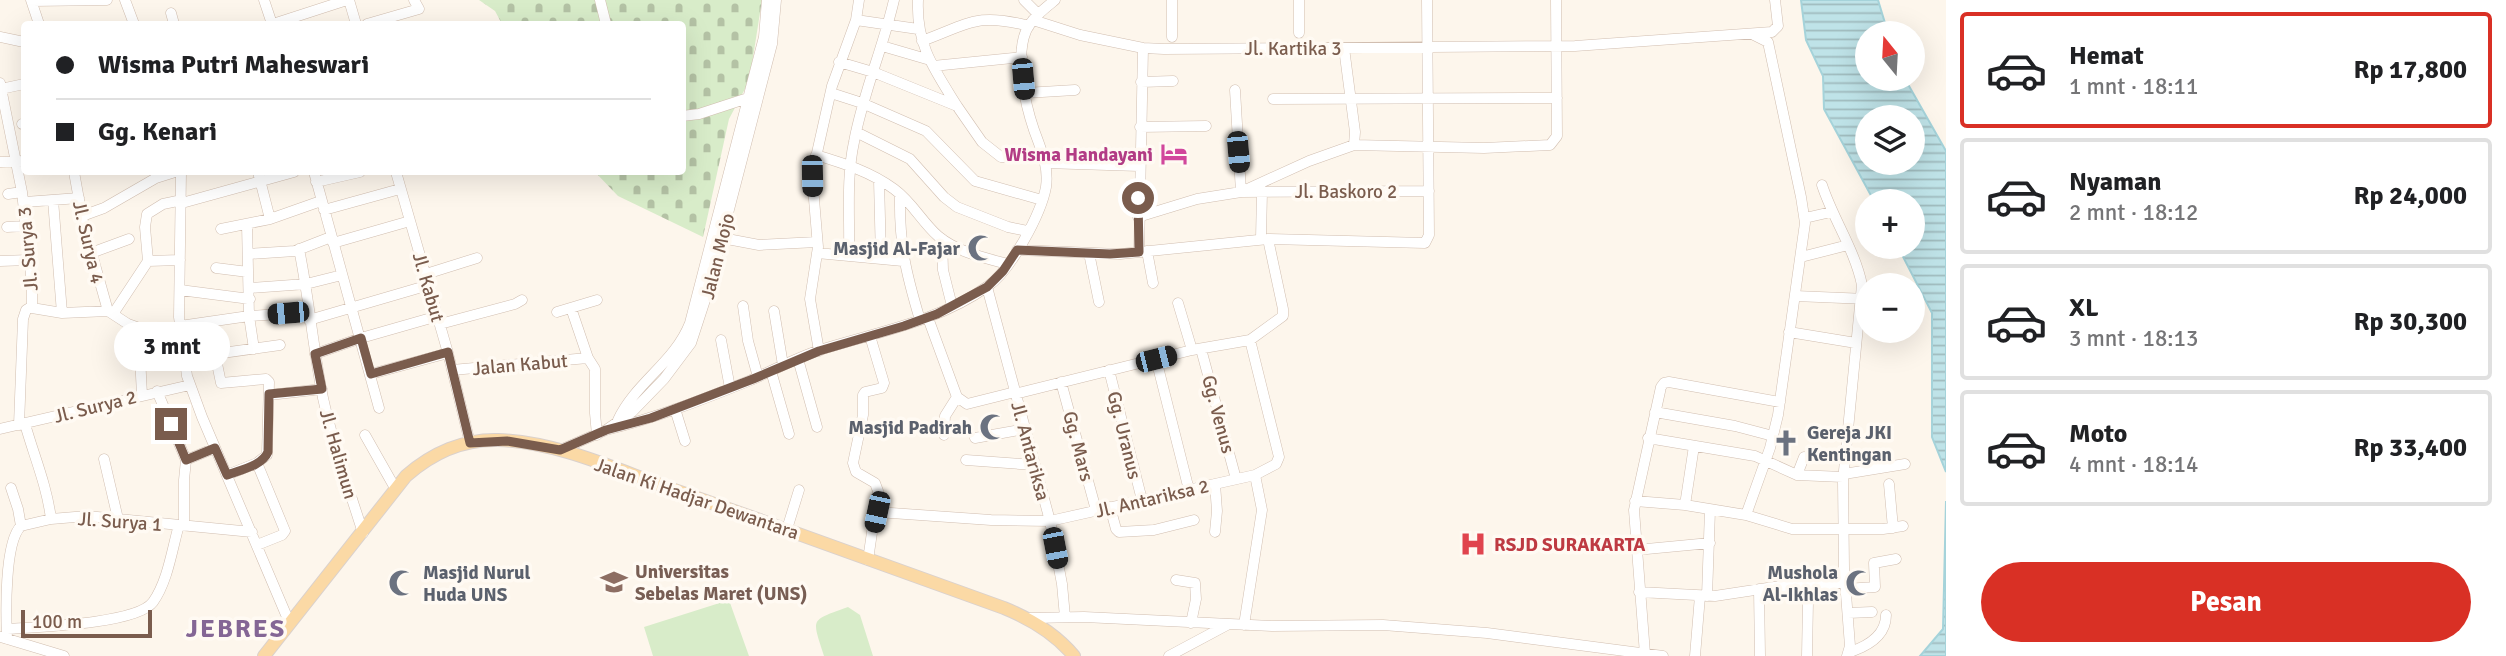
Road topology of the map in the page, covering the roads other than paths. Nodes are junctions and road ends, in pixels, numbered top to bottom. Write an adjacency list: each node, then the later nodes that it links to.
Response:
1 (31, 0): 2 (street); 23 (street)
2 (107, 0)
3 (125, 0): 24 (street)
4 (264, 0): 26 (street)
5 (348, 0): 27 (street); 28 (street)
6 (415, 0): 29 (street)
7 (600, 0): 30 (street)
8 (767, 0): 57 (street)
9 (776, 0): 73 (street, Jalan Mojo)
10 (859, 0): 21 (street)
11 (894, 0): 31 (street)
12 (918, 0): 32 (street)
13 (1024, 0): 22 (street)
14 (1055, 0): 22 (street)
15 (1172, 0): 36 (street)
16 (1299, 0): 33 (street)
17 (1427, 0): 43 (street)
18 (1556, 0): 40 (street)
19 (1775, 0): 34 (street)
20 (171, 13): 25 (street)
21 (856, 20): 31 (street); 45 (street)
22 (1033, 20): 38 (street, Jl. Kartika 3); 41 (street, Jl. Kartika 3); 44 (street)
23 (38, 21)
24 (133, 21)
25 (173, 21)
26 (271, 21)
27 (282, 21)
28 (355, 21)
29 (378, 21)
30 (605, 21)
31 (888, 24): 32 (street); 39 (street)
32 (918, 29): 38 (street)
33 (1299, 33)
34 (1754, 35): 40 (street, Jl. Kartika 3); 100 (street)
35 (0, 37): 37 (street)
36 (1172, 37)
37 (21, 41)
38 (922, 41): 46 (street)
39 (882, 46): 46 (street); 47 (street)
40 (1566, 47): 43 (street, Jl. Kartika 3); 59 (street)
41 (1143, 48): 42 (street, Jl. Kartika 3); 49 (street)
42 (1344, 48): 43 (street, Jl. Kartika 3); 58 (street)
43 (1427, 48): 56 (street)
44 (1023, 57): 46 (street); 55 (street)
45 (839, 62): 47 (street); 54 (street)
46 (932, 63): 62 (street)
47 (873, 72): 61 (street); 62 (street)
48 (1173, 81): 49 (street)
49 (1141, 82): 65 (street)
50 (21, 84): 51 (street)
51 (1, 86): 72 (street, Jl. Surya 3)
52 (1075, 90): 55 (street)
53 (1235, 90): 88 (street)
54 (831, 93): 61 (street); 69 (street)
55 (1025, 93): 70 (street)
56 (1428, 97): 58 (street); 59 (street); 68 (street)
57 (748, 98): 63 (street); 73 (street)
58 (1350, 98): 60 (street); 67 (street)
59 (1557, 98): 68 (street)
60 (1273, 99)
61 (862, 103): 66 (street); 94 (street)
62 (957, 106): 70 (street)
63 (686, 116)
64 (1206, 126): 65 (street)
65 (1140, 127): 75 (street)
66 (856, 132): 74 (street); 107 (street)
67 (1354, 145): 68 (street); 88 (street)
68 (1428, 145): 87 (street)
69 (816, 155): 74 (street); 114 (street)
70 (1044, 158): 75 (street); 94 (street)
71 (0, 162): 72 (street)
72 (21, 162)
73 (735, 163): 108 (street, Jalan Mojo); 199 (street)
74 (850, 165): 83 (street); 121 (street)
75 (1139, 166): 99 (street)
76 (22, 175): 91 (street, Jl. Surya 3)
77 (75, 175): 92 (street, Jl. Surya 4)
78 (166, 175): 98 (street)
79 (181, 175): 95 (street)
80 (397, 175): 85 (street, Jl. Kabut)
81 (259, 176): 95 (street); 101 (street)
82 (315, 176): 96 (street)
83 (879, 180): 90 (street); 124 (street)
84 (1822, 185): 97 (street)
85 (400, 189): 96 (street); 102 (street, Jl. Kabut)
86 (1262, 191): 87 (street, Jl. Baskoro 2); 88 (street, Jl. Baskoro 2); 111 (street)
87 (1429, 191): 111 (street)
88 (1241, 192): 99 (street)
89 (8, 194): 91 (street)
90 (900, 194): 110 (street); 129 (street)
91 (23, 197): 93 (street); 104 (street, Jl. Surya 3)
92 (79, 198): 93 (street); 98 (street, Jl. Surya 4)
93 (53, 200): 155 (street)
94 (1042, 200): 107 (street)
95 (182, 202): 126 (street); 128 (street)
96 (323, 205): 101 (street); 112 (street)
97 (1832, 212): 100 (street); 113 (street)
98 (82, 216): 118 (street, Jl. Surya 4)
99 (1138, 217): 117 (street)
100 (1805, 218): 122 (street)
101 (270, 219): 103 (street)
102 (410, 221): 112 (street); 135 (street, Jl. Kabut)
103 (247, 224): 106 (street); 120 (street)
104 (26, 226): 105 (street); 125 (street, Jl. Surya 3)
105 (7, 227)
106 (221, 229)
107 (1027, 231): 116 (street)
108 (722, 238): 114 (street); 199 (street, Jalan Mojo)
109 (129, 239): 118 (street)
110 (942, 239): 130 (street); 149 (street)
111 (1265, 239): 117 (street); 166 (street)
112 (332, 240): 115 (street); 134 (street)
113 (1848, 245): 122 (street); 133 (street)
114 (817, 247): 121 (street); 172 (street)
115 (299, 249): 120 (street); 137 (street, Jl. Halimun)
116 (1017, 250): 119 (street); 130 (street)
117 (1143, 252): 119 (street); 136 (street)
118 (91, 253): 153 (street, Jl. Surya 4)
119 (1089, 253): 146 (street)
120 (248, 254): 132 (street)
121 (849, 256): 124 (street)
122 (1801, 257): 141 (street)
123 (477, 258): 135 (street, Jl. Surya 3)
124 (881, 259): 129 (street)
125 (29, 260): 127 (street); 150 (street, Jl. Surya 3)
126 (180, 260): 128 (street); 140 (street)
127 (0, 261)
128 (148, 261): 153 (street)
129 (903, 261): 158 (street)
130 (1008, 264): 138 (street)
131 (216, 268): 132 (street)
132 (248, 272): 139 (street)
133 (1858, 273)
134 (342, 275): 137 (street); 164 (street)
135 (427, 279): 157 (street, Jl. Surya 3); 159 (street, Jl. Kabut)
136 (1153, 283)
137 (306, 284): 139 (street); 157 (street, Jl. Halimun)
138 (987, 287): 149 (street); 191 (street, Jl. Antariksa)
139 (249, 288): 142 (street)
140 (180, 290): 142 (street); 161 (street)
141 (1795, 296): 143 (street); 162 (street)
142 (250, 299): 156 (street)
143 (1855, 299)
144 (522, 300): 159 (street)
145 (597, 300): 151 (street)
146 (1098, 302)
147 (1178, 303): 171 (street, Gg. Venus)
148 (743, 306): 185 (street)
149 (952, 306): 158 (street)
150 (32, 307): 155 (street, Jl. Surya 3); 200 (street)
151 (571, 308): 154 (street); 177 (street)
152 (774, 311): 180 (street)
153 (110, 312): 155 (street, Jl. Surya 3); 160 (street, Jl. Surya 3)
154 (557, 312)
155 (62, 313)
156 (249, 316): 157 (street, Jl. Surya 3); 161 (street, Jl. Surya 3); 170 (street)
157 (308, 316): 175 (street, Jl. Halimun)
158 (924, 319): 163 (street); 194 (street)
159 (439, 320): 164 (street); 173 (street, Jl. Kabut)
160 (142, 329): 161 (street, Jl. Surya 3); 193 (street)
161 (180, 330): 176 (street)
162 (1789, 332): 167 (street); 195 (street)
163 (870, 336): 172 (street); 241 (street)
164 (361, 338): 175 (street); 184 (street)
165 (721, 340): 188 (street)
166 (1251, 340): 171 (street); 226 (street)
167 (1855, 343)
168 (1856, 343): 228 (street)
169 (280, 345): 170 (street)
170 (254, 349): 174 (street)
171 (1197, 349): 179 (street); 229 (street, Gg. Venus)
172 (819, 351): 178 (street)
173 (448, 352): 181 (street, Jl. Kabut); 184 (street)
174 (215, 354): 176 (street); 192 (street)
175 (315, 354): 189 (street, Jl. Halimun)
176 (184, 358): 187 (street)
177 (588, 358): 181 (street, Jalan Kabut); 204 (street)
178 (798, 359): 180 (street); 201 (street)
179 (1156, 359): 182 (street); 233 (street)
180 (783, 365): 183 (street)
181 (452, 370): 212 (street, Jl. Kabut)
182 (1109, 370): 186 (street); 235 (street, Gg. Uranus)
183 (771, 371): 185 (street); 205 (street)
184 (371, 374): 196 (street)
185 (758, 377): 188 (street)
186 (1061, 382): 191 (street); 239 (street, Gg. Mars)
187 (190, 385): 190 (street, Jl. Surya 2); 214 (street)
188 (730, 388): 197 (street)
189 (322, 389): 192 (street); 253 (street, Jl. Halimun)
190 (157, 391): 193 (street, Jl. Surya 2); 218 (street)
191 (1015, 393): 194 (street); 203 (street, Jl. Antariksa)
192 (269, 394): 221 (street)
193 (142, 395): 200 (street, Jl. Surya 2)
194 (957, 397): 207 (street)
195 (1780, 402): 198 (street); 208 (street)
196 (379, 408)
197 (675, 409): 204 (street); 211 (street)
198 (1655, 412): 208 (street); 210 (street)
199 (618, 420): 204 (street, Jalan Mojo)
200 (22, 424): 202 (street, Jl. Surya 2); 243 (street)
201 (817, 427)
202 (0, 429)
203 (1025, 429): 209 (street); 223 (street, Jl. Antariksa)
204 (602, 433): 215 (street, Jalan Mojo)
205 (789, 434)
206 (365, 435): 232 (street)
207 (944, 435)
208 (1773, 436): 220 (street)
209 (975, 438)
210 (1648, 438): 213 (street); 236 (street)
211 (685, 441)
212 (470, 443): 215 (main road, Jalan Ki Hadjar Dewantara); 232 (main road, Jalan Ki Hadjar Dewantara)
213 (1694, 446): 220 (street); 237 (street)
214 (215, 448): 218 (street); 225 (street)
215 (560, 450): 250 (main road, Jalan Ki Hadjar Dewantara)
216 (1804, 457): 227 (street)
217 (104, 459): 244 (street)
218 (186, 460): 247 (street)
219 (965, 460): 223 (street)
220 (1765, 460): 227 (street); 242 (street)
221 (257, 463): 225 (street); 255 (street)
222 (1905, 464): 224 (street)
223 (1035, 465): 246 (street, Jl. Antariksa)
224 (1885, 468): 228 (street); 249 (street)
225 (227, 475): 251 (street)
226 (1255, 475): 229 (street, Jl. Antariksa 2); 274 (street)
227 (1797, 475): 228 (street)
228 (1843, 475): 249 (street)
229 (1236, 479): 230 (street, Jl. Antariksa 2)
230 (1215, 484): 233 (street, Jl. Antariksa 2); 252 (street)
231 (11, 488): 248 (street)
232 (395, 488): 253 (main road, Jalan Ki Hadjar Dewantara)
233 (1189, 489): 235 (street, Jl. Antariksa 2)
234 (799, 490): 250 (street)
235 (1142, 500): 238 (street, Jl. Antariksa 2)
236 (1635, 501): 237 (street); 256 (street)
237 (1685, 505): 240 (street)
238 (1110, 508): 239 (street, Jl. Antariksa 2); 245 (street)
239 (1096, 510): 246 (street, Jl. Antariksa 2)
240 (1710, 510): 242 (street); 254 (street)
241 (877, 512): 246 (street, Jl. Antariksa 2); 258 (street)
242 (1746, 515): 249 (street)
243 (51, 519): 244 (street, Jl. Surya 1); 248 (street, Jl. Surya 1)
244 (118, 519): 247 (street, Jl. Surya 1)
245 (1194, 520)
246 (1050, 521): 269 (street, Jl. Antariksa)
247 (182, 525): 251 (street, Jl. Surya 1); 275 (street)
248 (21, 526): 259 (street)
249 (1843, 528): 261 (street)
250 (788, 529): 258 (main road, Jalan Ki Hadjar Dewantara)
251 (252, 532): 255 (street)
252 (1215, 532)
253 (363, 533): 272 (main road, Jalan Ki Hadjar Dewantara)
254 (1710, 543): 256 (street); 265 (street)
255 (257, 545): 272 (street)
256 (1636, 551): 264 (street)
257 (1896, 559): 261 (street)
258 (868, 560): 270 (main road, Jalan Ki Hadjar Dewantara)
259 (4, 572): 275 (street)
260 (1176, 580): 271 (street)
261 (1846, 585): 262 (street); 267 (street)
262 (1811, 586): 263 (street); 285 (street)
263 (1759, 589): 265 (street); 284 (street)
264 (1639, 592): 265 (street); 276 (street)
265 (1704, 596): 283 (street)
266 (1872, 612): 267 (street)
267 (1848, 614): 277 (street)
268 (1886, 615): 277 (street)
269 (1065, 617): 270 (street); 271 (street)
270 (1030, 618): 280 (main road, Jalan Ki Hadjar Dewantara)
271 (1191, 623): 273 (street)
272 (290, 624): 279 (main road, Jalan Ki Hadjar Dewantara)
273 (1228, 624): 274 (street); 281 (street)
274 (1244, 625): 276 (street)
275 (4, 635): 278 (street)
276 (1644, 654): 282 (street)
277 (1849, 654)
278 (64, 656)
279 (264, 656)
280 (1074, 656)
281 (1169, 656)
282 (1663, 656)
283 (1695, 656)
284 (1760, 656)
285 (1807, 656)

